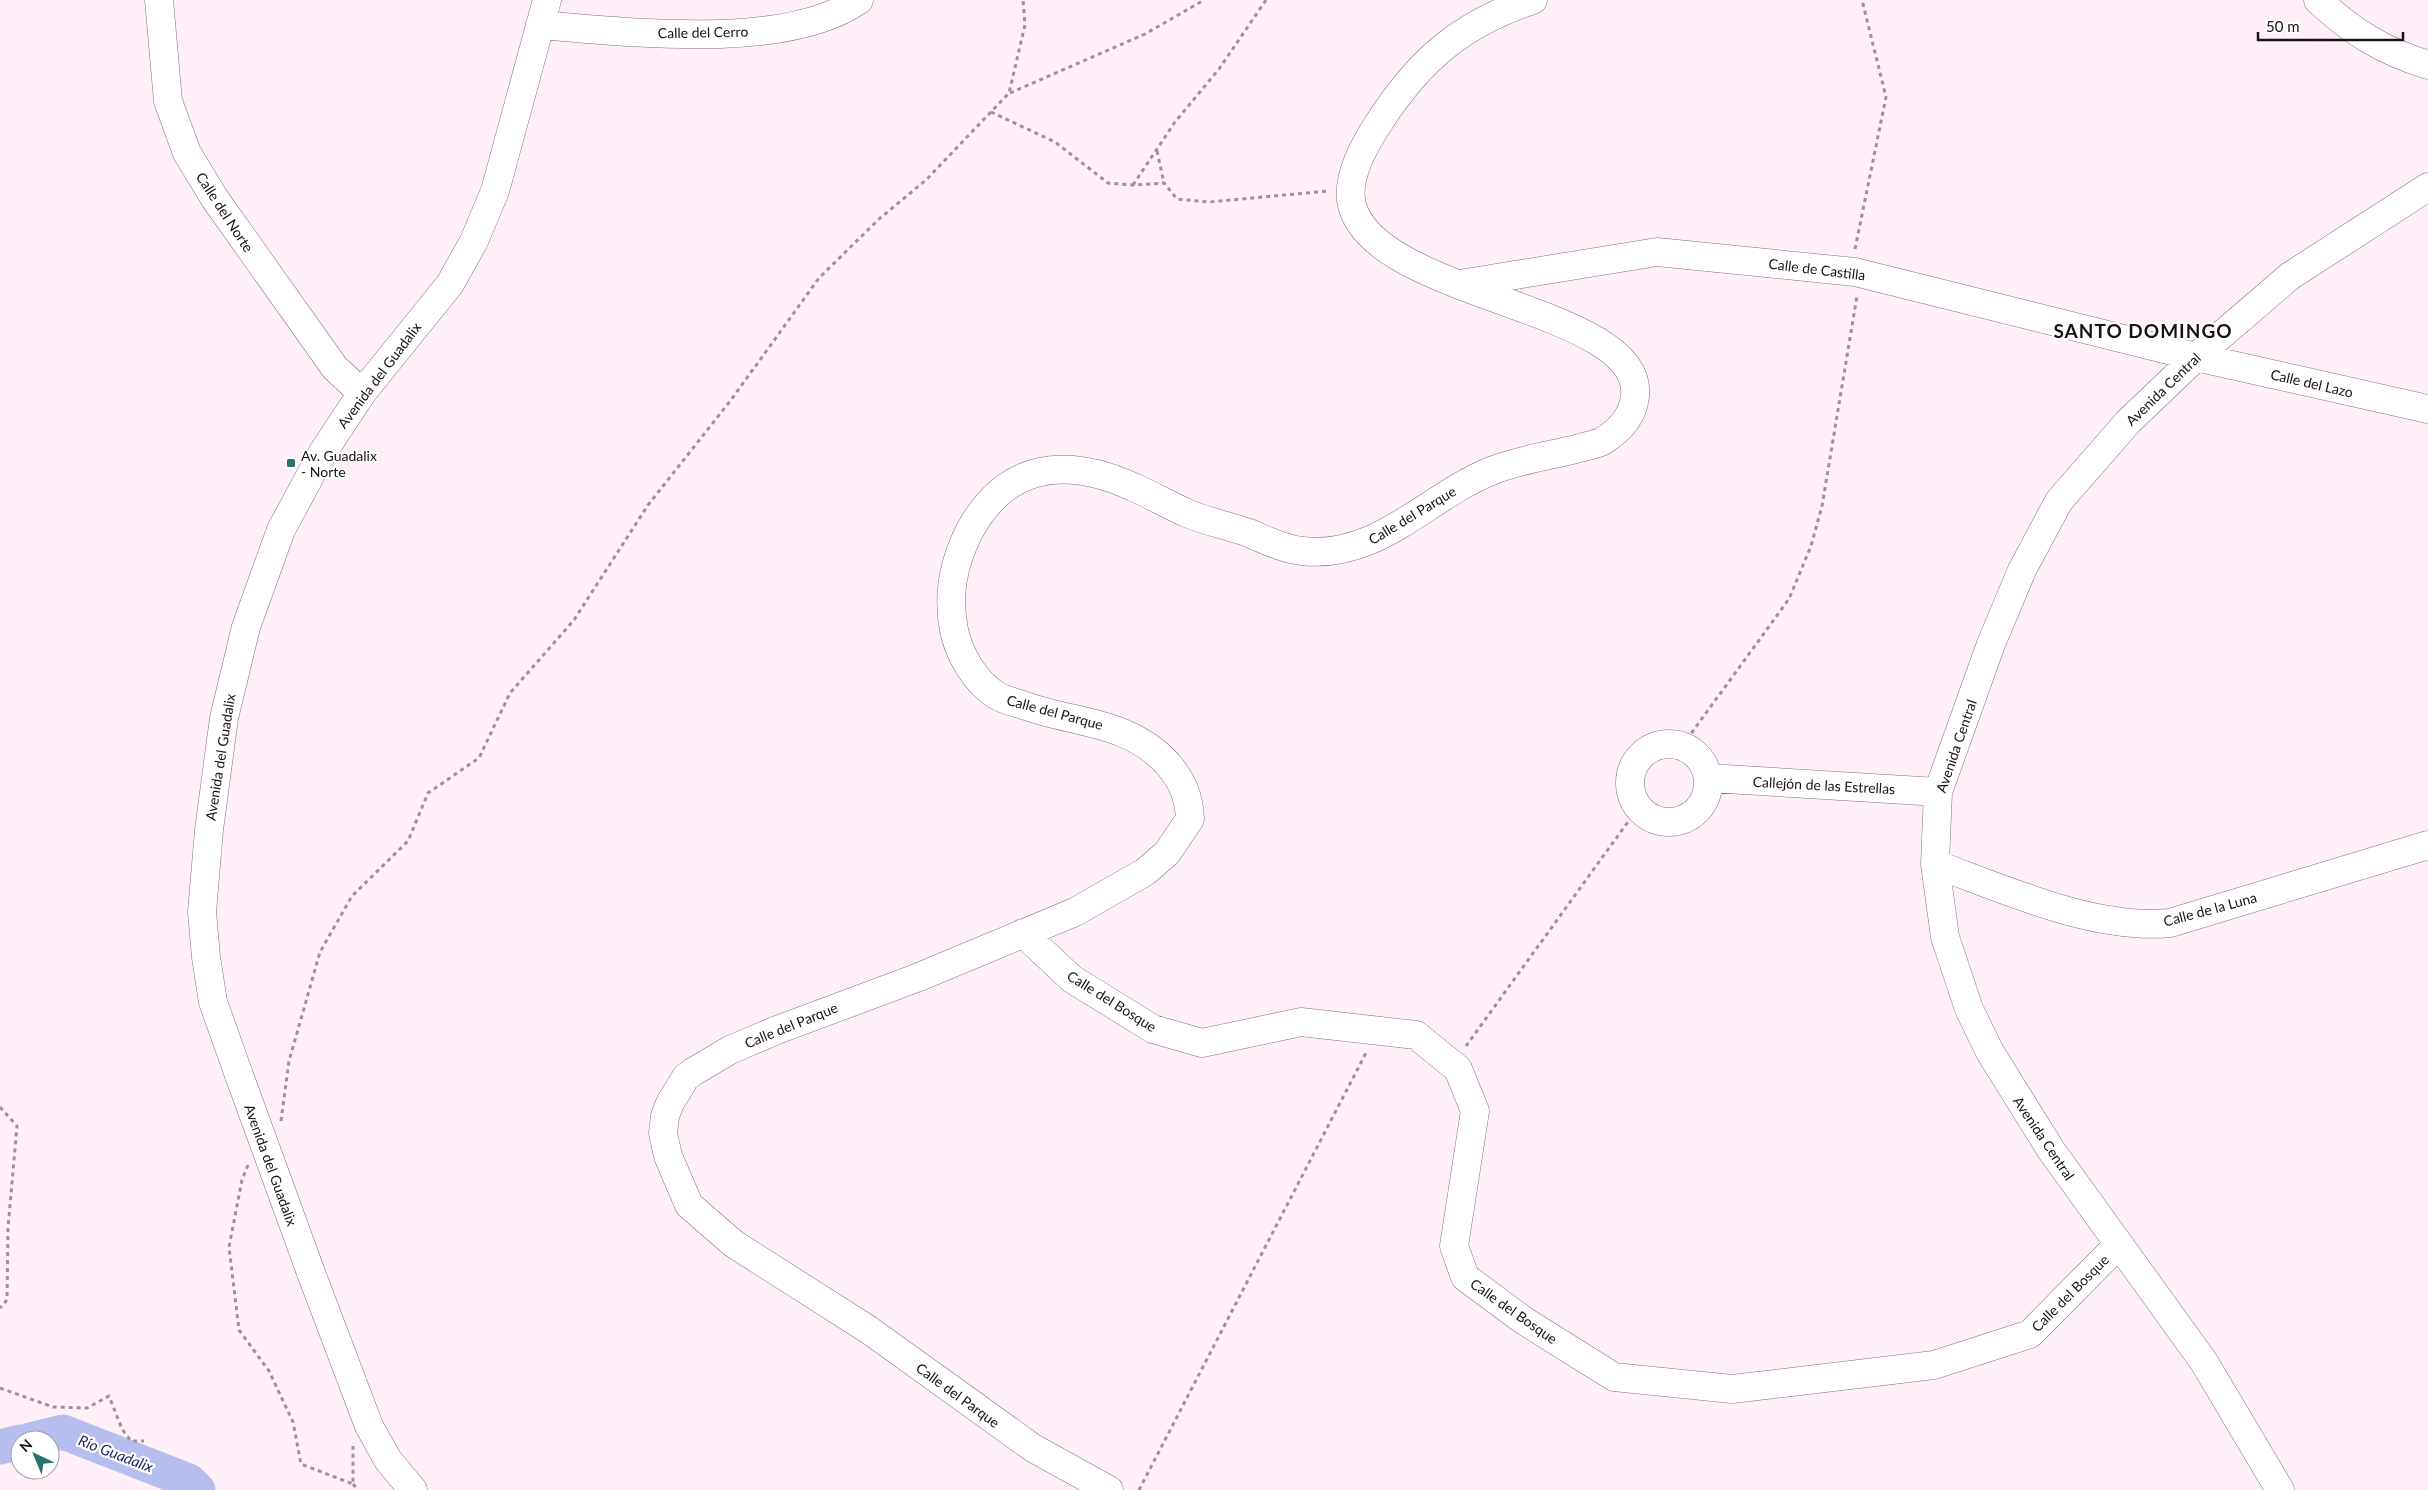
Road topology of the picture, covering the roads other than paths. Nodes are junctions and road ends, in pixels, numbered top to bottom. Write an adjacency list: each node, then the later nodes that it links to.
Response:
1 (159, 0): 10 (street, Calle del Norte)
2 (859, 0): 5 (street, Calle del Cerro)
3 (1533, 0): 8 (street, Calle del Parque)
4 (2318, 0): 6 (street)
5 (544, 13): 10 (street, Avenida del Guadalix)
6 (2428, 65)
7 (2428, 187): 9 (street, Avenida Central)
8 (1460, 284): 9 (street, Calle de Castilla); 16 (street, Calle del Parque)
9 (2196, 357): 11 (street, Calle del Lazo); 13 (street, Avenida Central)
10 (362, 393): 18 (street, Avenida del Guadalix, bridge)
11 (2428, 409)
12 (1709, 778): 12 (street); 13 (street, Callejón de las Estrellas)
13 (1938, 792): 15 (street, Avenida Central)
14 (2428, 845): 15 (street, Calle de la Luna)
15 (1935, 864): 17 (street, Avenida Central)
16 (1023, 933): 17 (street, Calle del Bosque); 19 (street, Calle del Parque)
17 (2118, 1245): 20 (street, Avenida Central)
18 (413, 1490)
19 (1109, 1490)
20 (2280, 1490)

